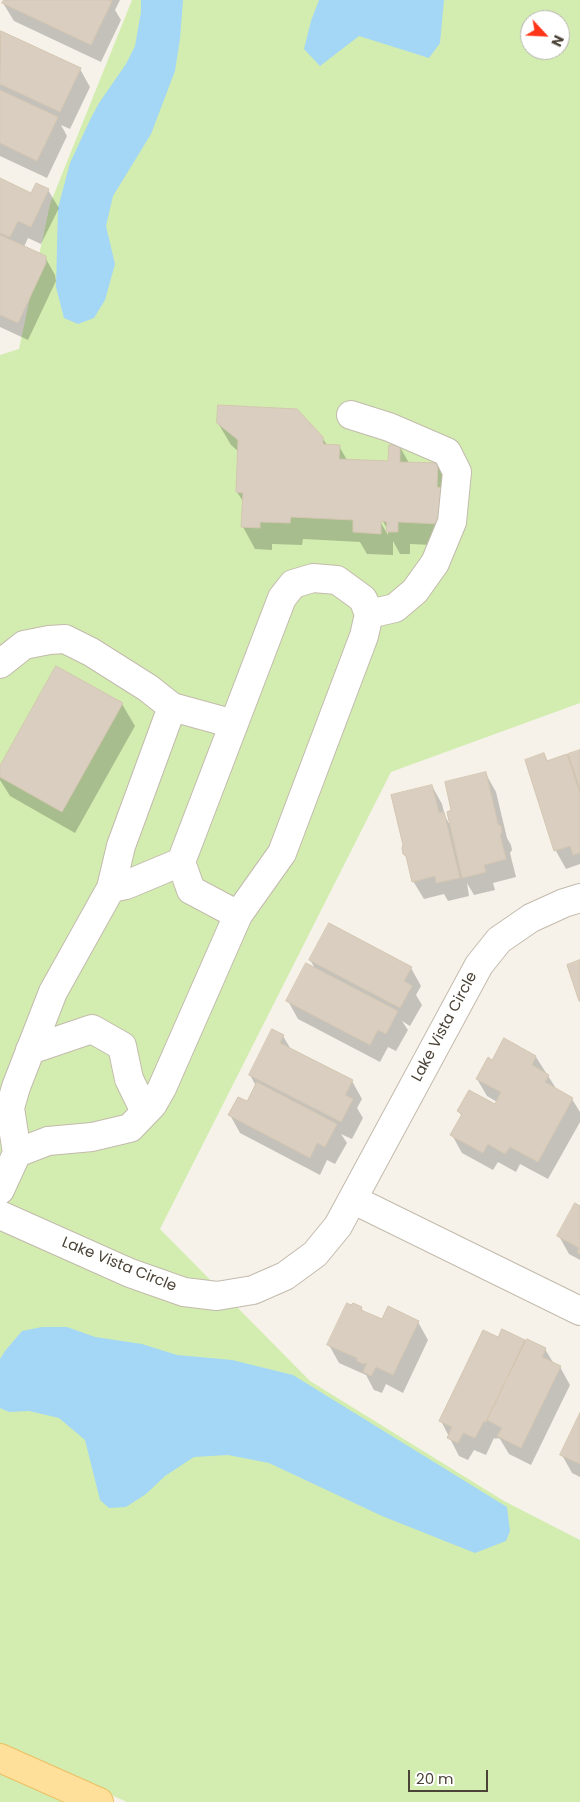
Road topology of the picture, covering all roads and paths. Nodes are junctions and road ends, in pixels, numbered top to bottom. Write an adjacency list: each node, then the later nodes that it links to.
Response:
1 (351, 415): 2 (street)
2 (369, 614): 5 (street); 9 (street)
3 (0, 664): 4 (street)
4 (172, 707): 5 (street); 7 (street)
5 (234, 724): 6 (street)
6 (181, 862): 7 (street); 9 (street)
7 (111, 888): 10 (street)
8 (580, 898): 14 (street, Lake Vista Circle)
9 (238, 916): 11 (street)
10 (30, 1050): 11 (street); 12 (street)
11 (145, 1112): 12 (street)
12 (17, 1153): 13 (street)
13 (0, 1190)
14 (354, 1200): 15 (street, Lake Vista Circle); 16 (street)
15 (0, 1215)
16 (580, 1311)
17 (0, 1758): 18 (main road)
18 (99, 1802)

